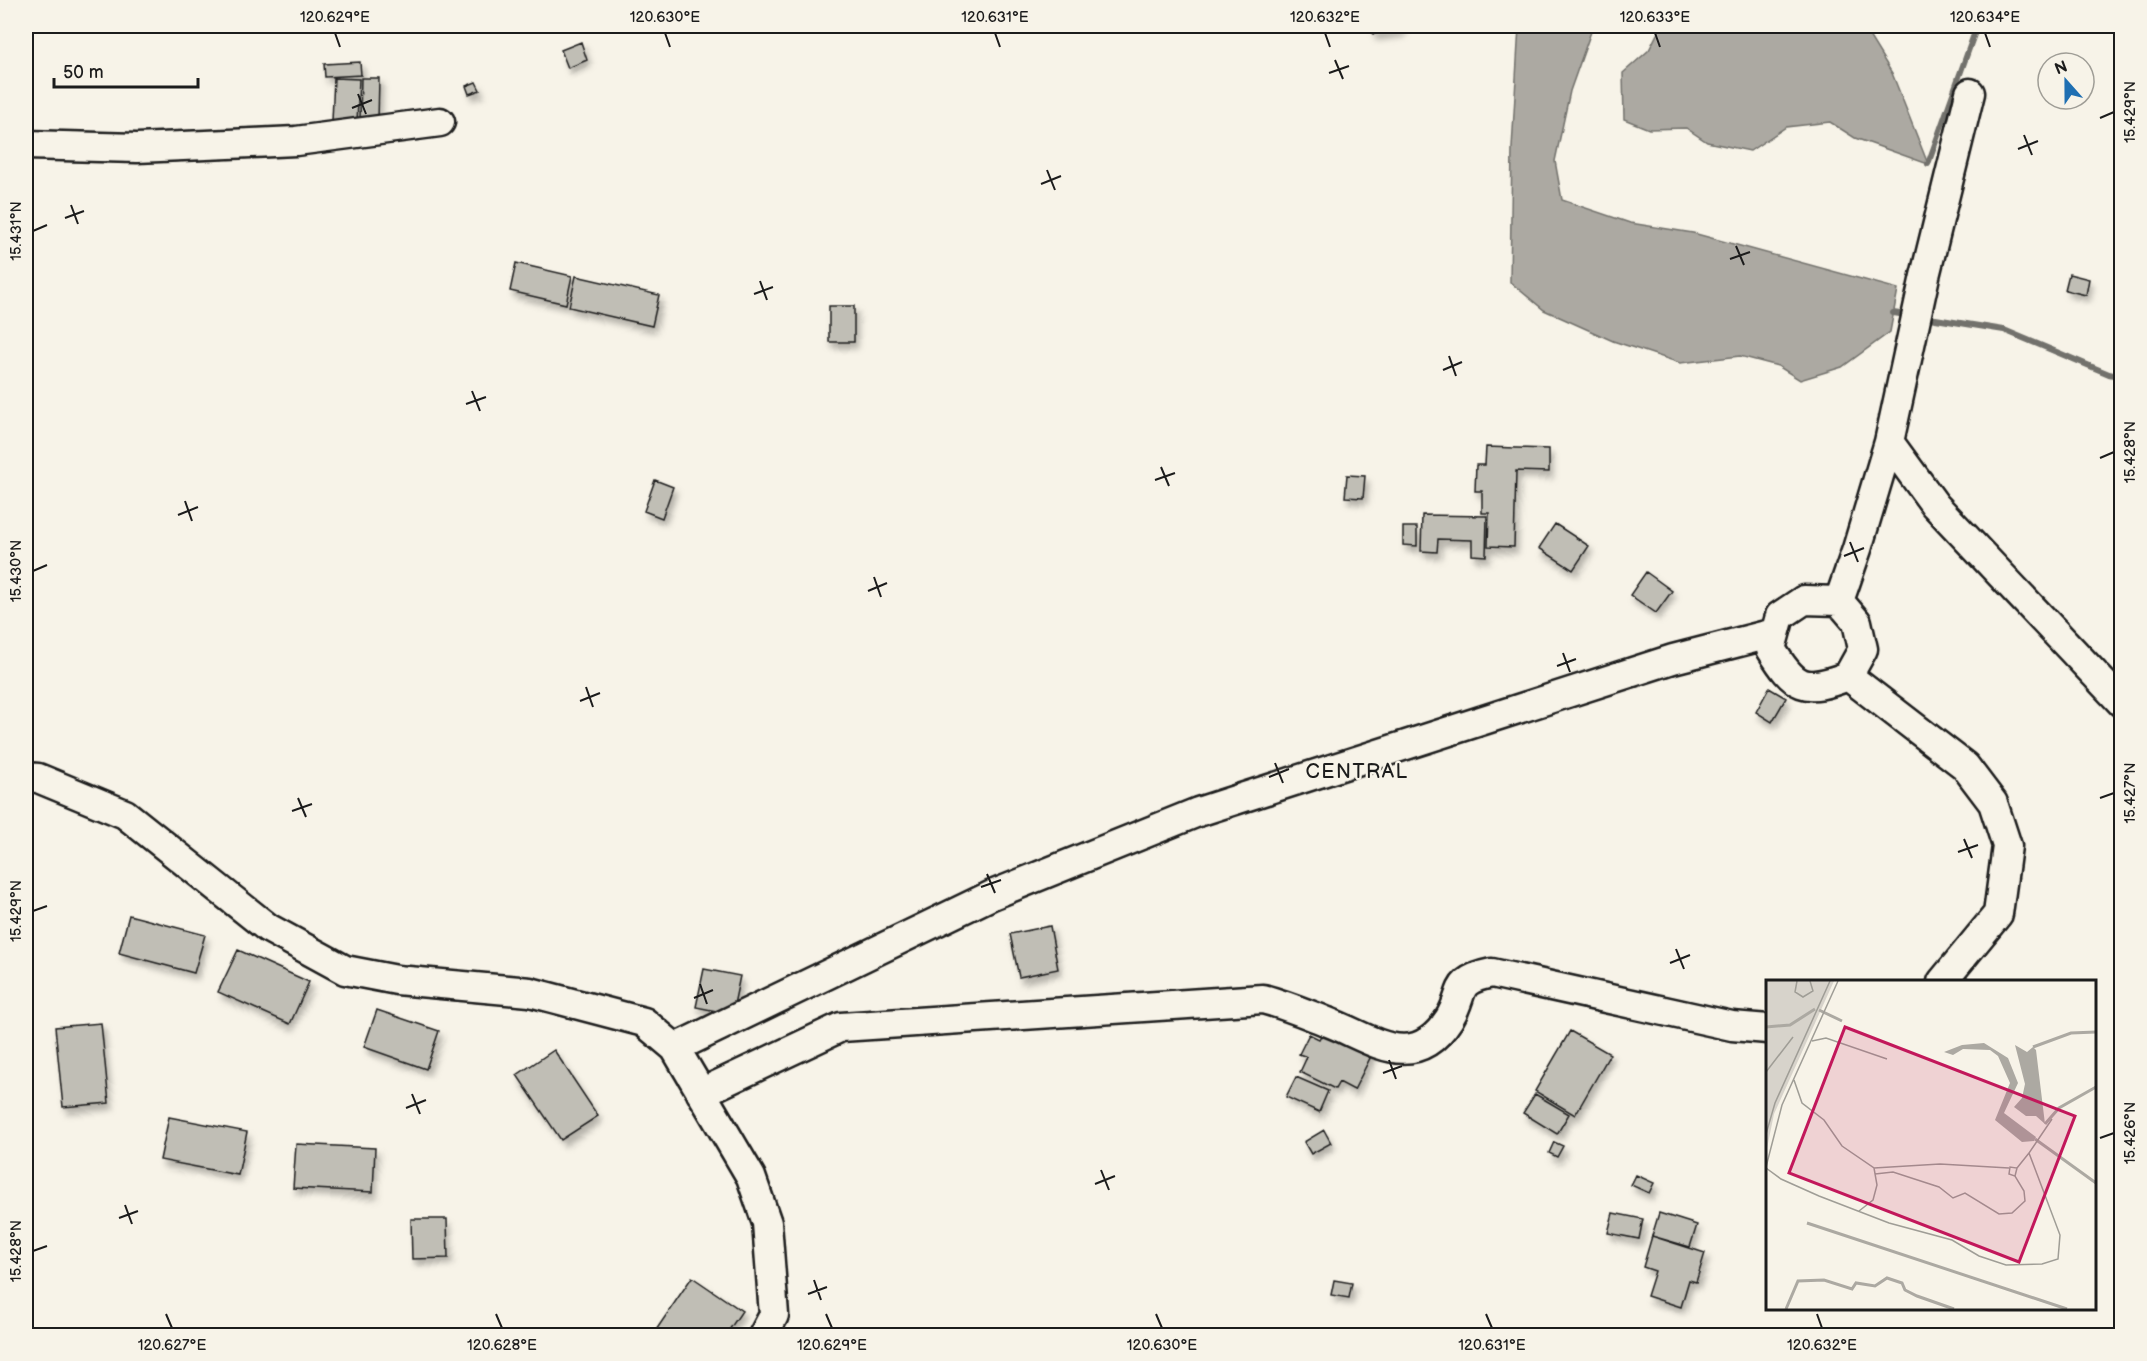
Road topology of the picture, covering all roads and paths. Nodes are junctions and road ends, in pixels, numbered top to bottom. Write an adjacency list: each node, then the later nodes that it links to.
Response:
1 (1970, 93): 4 (street)
2 (440, 122): 3 (street)
3 (26, 145)
4 (1889, 442): 5 (street); 8 (street)
5 (1839, 601): 6 (street); 7 (street)
6 (1774, 633): 7 (street); 12 (street)
7 (1848, 676): 10 (street)
8 (2121, 703)
9 (26, 777): 12 (street)
10 (1943, 980)
11 (1766, 1029): 13 (street)
12 (675, 1048): 13 (street)
13 (701, 1093): 14 (street)
14 (762, 1335)

